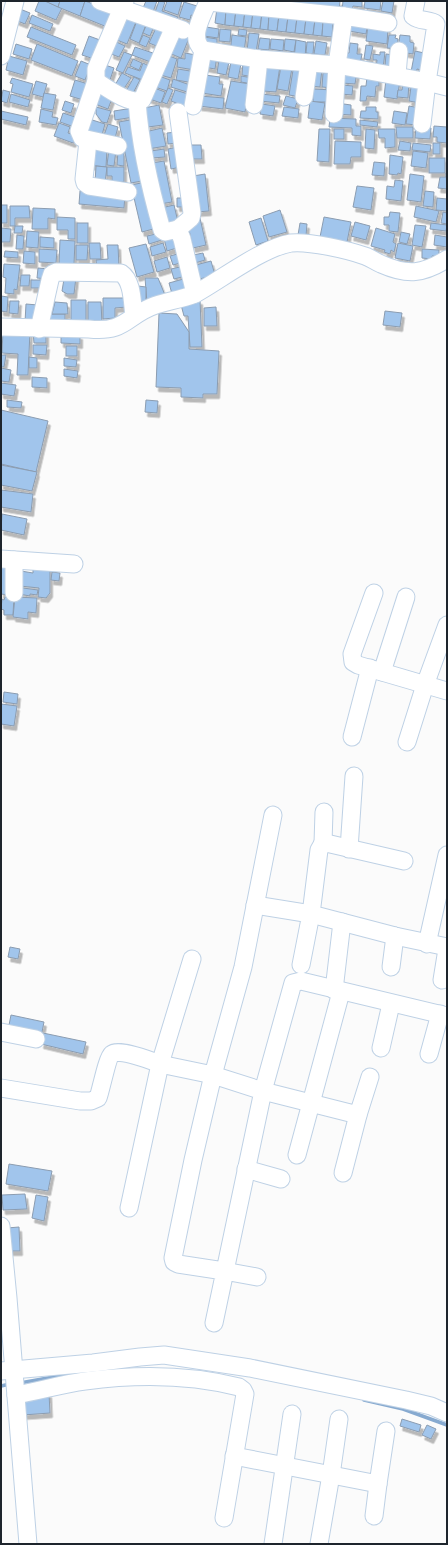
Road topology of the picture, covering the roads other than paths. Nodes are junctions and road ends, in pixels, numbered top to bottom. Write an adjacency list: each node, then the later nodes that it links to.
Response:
1 (15, 1): 12 (street)
2 (100, 1): 5 (street)
3 (208, 1): 6 (street); 9 (street)
4 (416, 1): 18 (street)
5 (123, 5): 8 (street); 17 (street)
6 (344, 16): 7 (street); 15 (street)
7 (388, 23)
8 (174, 26): 9 (street); 21 (street)
9 (196, 34): 10 (street)
10 (203, 50): 13 (street); 28 (street)
11 (399, 51): 16 (street)
12 (1, 53)
13 (259, 59): 14 (street); 22 (street)
14 (309, 62): 15 (street); 20 (street)
15 (337, 65): 16 (street); 23 (street)
16 (397, 75): 18 (street)
17 (96, 81): 21 (street); 25 (street)
18 (427, 82): 19 (street); 24 (street)
19 (447, 87)
20 (304, 97)
21 (137, 101): 28 (street)
22 (254, 105)
23 (334, 114)
24 (422, 124)
25 (88, 141): 26 (street); 27 (street)
26 (118, 146)
27 (128, 192)
28 (178, 229): 30 (street)
29 (447, 259): 30 (street)
30 (195, 294): 31 (street)
31 (134, 316): 33 (street); 33 (street)
32 (1, 327): 33 (street)
33 (39, 329)
34 (7, 560): 35 (street); 36 (street)
35 (74, 564)
36 (14, 593)
37 (374, 593): 40 (street)
38 (406, 597): 40 (street)
39 (447, 625): 41 (street)
40 (376, 670): 41 (street); 43 (street)
41 (425, 685): 42 (street); 44 (street)
42 (447, 691)
43 (352, 737)
44 (407, 742)
45 (354, 776): 49 (street)
46 (324, 812): 48 (street)
47 (273, 815): 52 (street)
48 (323, 843): 49 (street); 53 (street)
49 (349, 849): 51 (street)
50 (447, 855): 56 (street)
51 (404, 861)
52 (255, 904): 53 (street); 70 (street)
53 (311, 914): 54 (street); 59 (street)
54 (342, 922): 55 (street); 62 (street)
55 (395, 936): 56 (street); 60 (street)
56 (427, 944): 57 (street)
57 (447, 948): 61 (street)
58 (192, 960): 69 (street)
59 (301, 965)
60 (391, 967)
61 (442, 980)
62 (338, 991): 63 (street); 73 (street); 74 (street)
63 (391, 1004): 64 (street); 67 (street)
64 (444, 1015): 68 (street)
65 (1, 1032): 66 (street)
66 (36, 1039)
67 (381, 1048)
68 (429, 1054)
69 (160, 1064): 70 (street); 72 (street); 80 (street)
70 (213, 1075): 73 (street); 82 (street)
71 (370, 1077): 75 (street)
72 (1, 1088)
73 (263, 1091): 74 (street); 77 (street)
74 (311, 1103): 75 (street); 76 (street)
75 (358, 1115): 78 (street)
76 (297, 1155)
77 (246, 1169): 79 (street); 82 (street)
78 (343, 1173)
79 (281, 1179)
80 (129, 1208)
81 (1, 1226): 85 (street)
82 (224, 1271): 83 (street); 84 (street)
83 (257, 1278)
84 (214, 1323)
85 (12, 1381): 86 (street); 90 (street); 96 (street)
86 (447, 1413)
87 (292, 1414): 91 (street)
88 (339, 1419): 92 (street)
89 (386, 1431): 93 (street)
90 (234, 1456): 91 (street); 95 (street)
91 (285, 1466): 92 (street); 97 (street)
92 (331, 1475): 93 (street); 98 (street)
93 (378, 1484): 94 (street)
94 (374, 1516)
95 (224, 1518)
96 (28, 1544)
97 (273, 1544)
98 (319, 1544)

